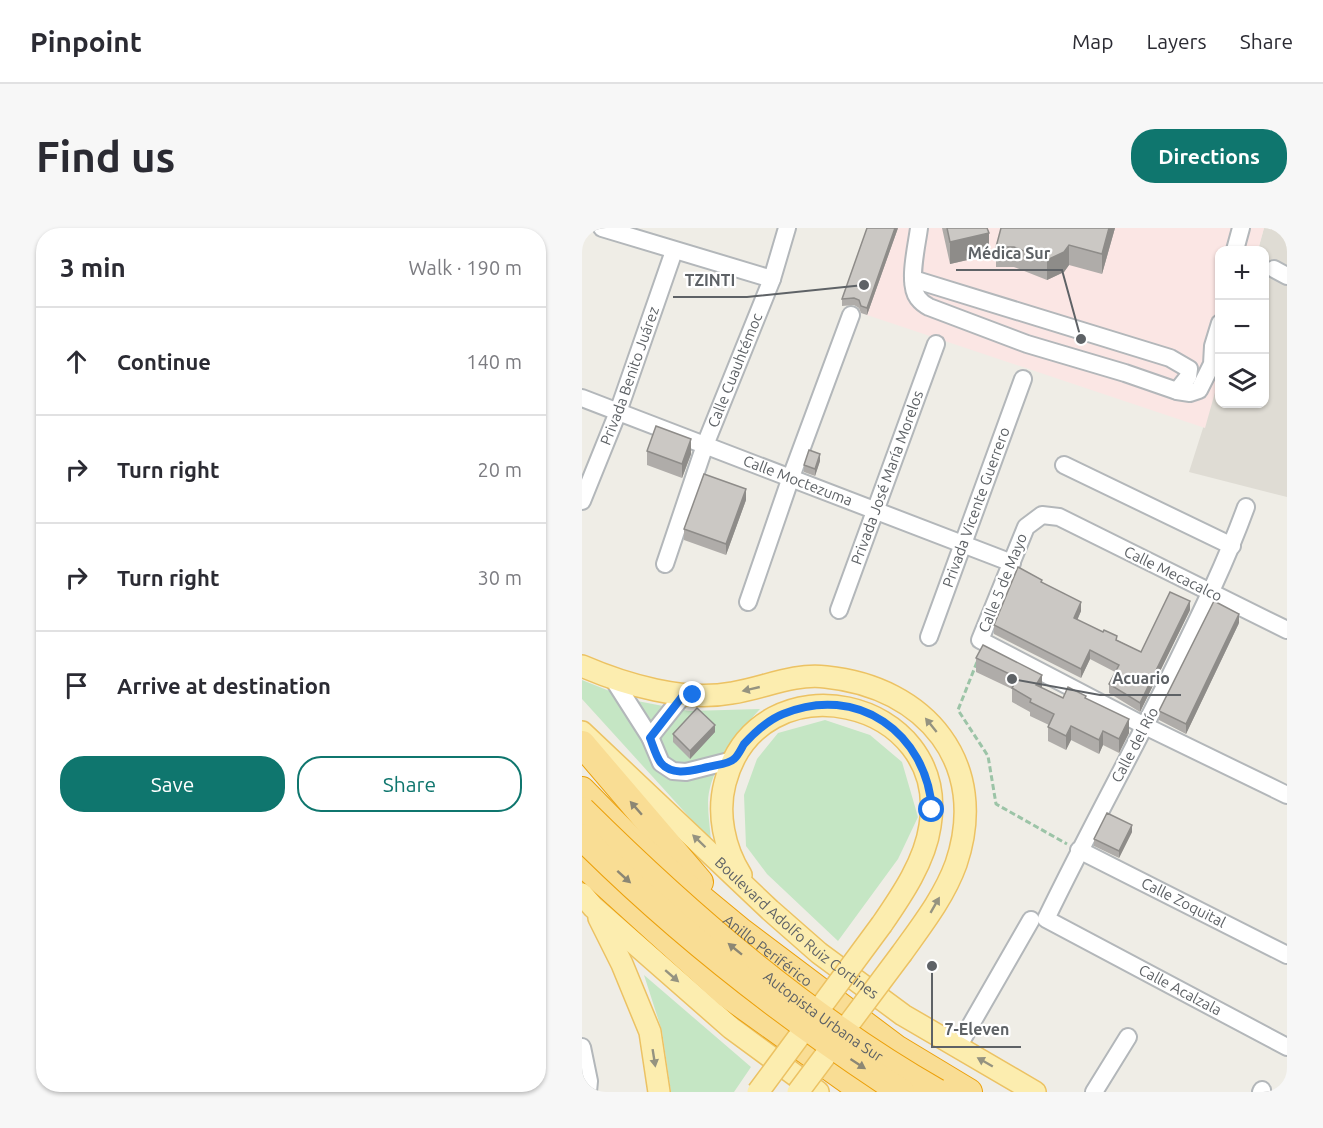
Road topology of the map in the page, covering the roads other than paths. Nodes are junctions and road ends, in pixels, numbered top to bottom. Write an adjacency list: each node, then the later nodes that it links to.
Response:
1 (602, 228): 6 (street)
2 (787, 228): 7 (street, Calle Cuauhtémoc)
3 (919, 228): 8 (street)
4 (1240, 228): 5 (street)
5 (1236, 246)
6 (674, 251): 7 (street); 17 (street, Privada Benito Juárez)
7 (772, 279): 18 (street, Calle Cuauhtémoc)
8 (913, 279): 12 (street); 14 (street)
9 (851, 315): 20 (street)
10 (1215, 342): 15 (street)
11 (936, 344): 23 (street, Privada José María Morelos)
12 (1170, 358): 14 (street); 15 (street)
13 (1023, 379): 25 (street, Privada Vicente Guerrero)
14 (1159, 385): 15 (street)
15 (1177, 391)
16 (582, 398): 17 (street, Calle Moctezuma)
17 (618, 412): 18 (street, Calle Moctezuma); 21 (street, Privada Benito Juárez)
18 (705, 445): 20 (street, Calle Moctezuma); 28 (street, Calle Cuauhtémoc)
19 (1064, 465): 26 (street)
20 (791, 477): 23 (street, Calle Moctezuma); 30 (street)
21 (582, 501)
22 (1246, 507): 26 (street, Calle del Río)
23 (875, 511): 25 (street, Calle Moctezuma); 31 (street, Privada José María Morelos)
24 (1059, 517): 27 (street, Calle 5 de Mayo); 29 (street, Calle Mecacalco)
25 (961, 544): 27 (street, Calle Moctezuma); 33 (street, Privada Vicente Guerrero)
26 (1232, 546): 29 (street, Calle del Río)
27 (1012, 563): 37 (street, Calle 5 de Mayo)
28 (665, 564)
29 (1211, 593): 32 (street, Calle Mecacalco); 37 (street, Calle del Río)
30 (748, 602)
31 (839, 610)
32 (1287, 630)
33 (929, 637)
34 (582, 666): 35 (main road)
35 (613, 679): 36 (main road); 39 (street)
36 (685, 693): 39 (street); 63 (main road, one-way to 36, bridge)
37 (1145, 726): 43 (street); 46 (street, Calle del Río)
38 (582, 732): 50 (main road, Boulevard Adolfo Ruiz Cortines, one-way to 38)
39 (650, 738): 41 (street)
40 (582, 744): 52 (highway, one-way to 40)
41 (733, 760): 50 (main road); 62 (main road, bridge)
42 (582, 790): 52 (highway, Anillo Periférico)
43 (1287, 795)
44 (582, 810): 67 (highway, Autopista Urbana Sur, one-way to 44, bridge)
45 (582, 837): 66 (highway, Autopista Urbana Sur, one-way to 66, bridge)
46 (1079, 850): 53 (street, Calle del Río); 54 (street, Calle Zoquital)
47 (582, 863): 55 (highway)
48 (582, 877): 55 (highway)
49 (588, 901): 61 (main road, one-way to 61); 64 (main road, one-way to 64)
50 (770, 910): 58 (main road, Boulevard Adolfo Ruiz Cortines)
51 (1031, 920): 58 (street)
52 (742, 932): 68 (highway, Anillo Periférico)
53 (1074, 935): 59 (street, Calle Acalzala)
54 (1287, 955)
55 (728, 995): 65 (highway)
56 (1128, 1037): 70 (street)
57 (582, 1047): 60 (street)
58 (958, 1047): 69 (main road, Boulevard Adolfo Ruiz Cortines, one-way to 58)
59 (1287, 1047)
60 (588, 1092)
61 (659, 1092)
62 (758, 1092)
63 (798, 1092)
64 (818, 1092)
65 (864, 1092)
66 (902, 1092)
67 (937, 1092)
68 (969, 1092)
69 (1035, 1092)
70 (1094, 1092)

